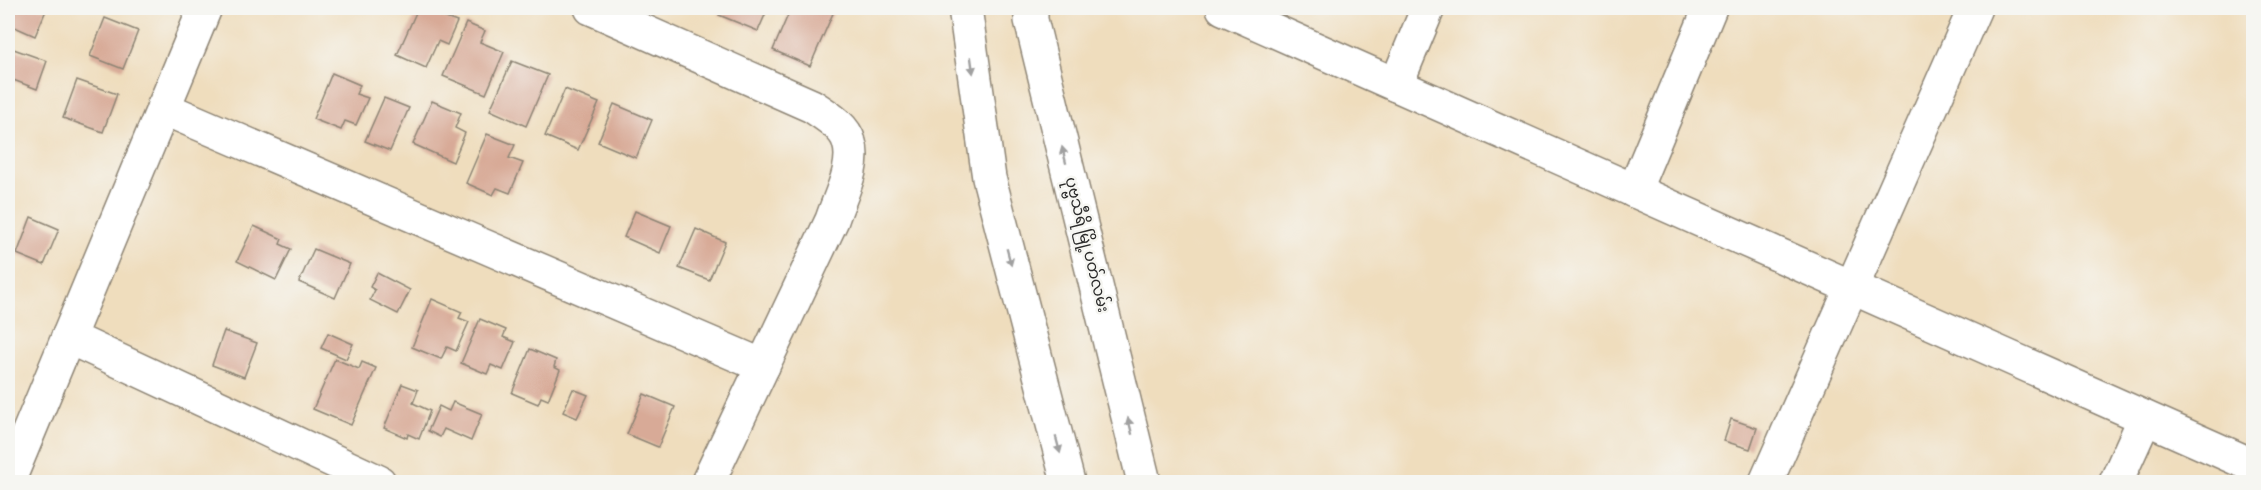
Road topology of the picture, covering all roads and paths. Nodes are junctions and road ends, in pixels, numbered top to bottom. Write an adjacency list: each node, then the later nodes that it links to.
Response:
1 (205, 8): 10 (street)
2 (591, 8): 14 (street)
3 (965, 8): 20 (street, one-way to 20)
4 (1031, 8): 21 (street, ပုဗ္ဗသီရိ မြို့ပတ်လမ်း, one-way to 4)
5 (1223, 8): 9 (street)
6 (1428, 8): 9 (street)
7 (1710, 8): 11 (street)
8 (1975, 8): 12 (street)
9 (1396, 85): 11 (street)
10 (164, 108): 13 (street); 14 (street)
11 (1634, 191): 12 (street)
12 (1851, 287): 15 (street); 22 (street)
13 (68, 337): 17 (street); 18 (street)
14 (763, 366): 19 (street)
15 (2145, 418): 16 (street); 23 (street)
16 (2253, 466)
17 (8, 483)
18 (380, 483)
19 (708, 483)
20 (1068, 483)
21 (1144, 483)
22 (1766, 483)
23 (2116, 483)

